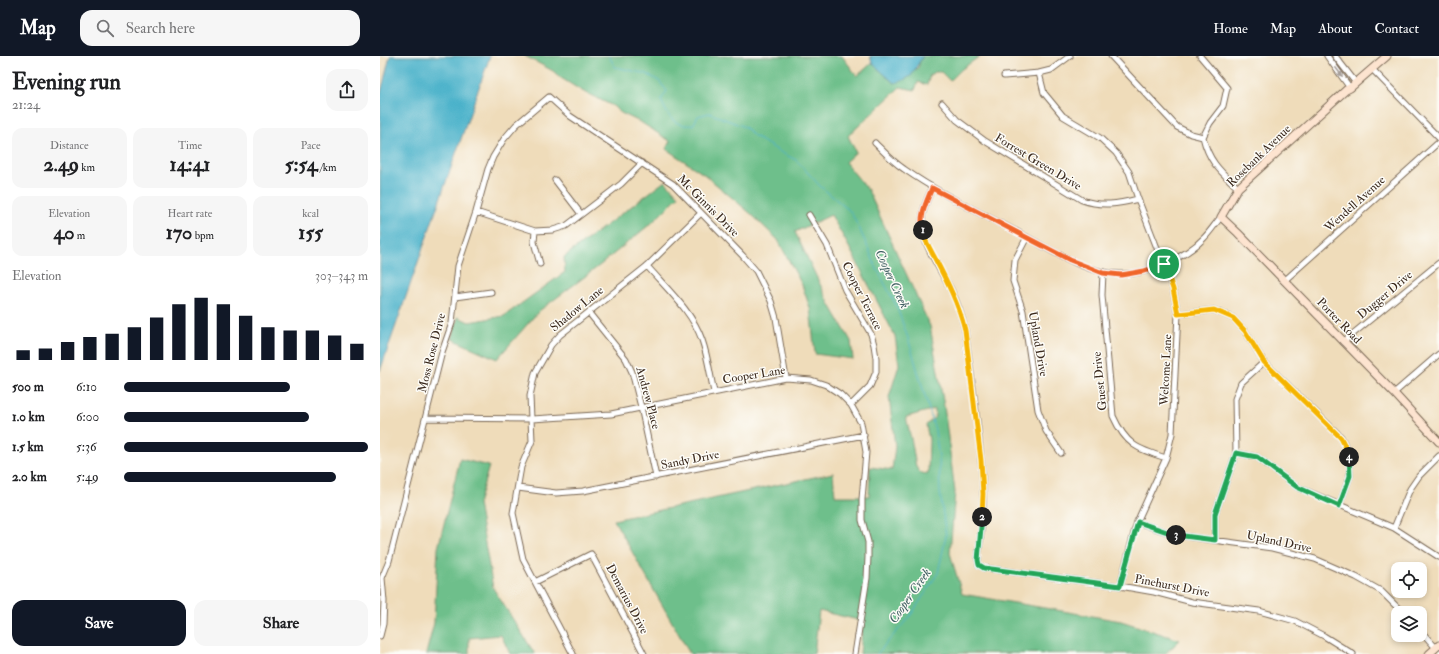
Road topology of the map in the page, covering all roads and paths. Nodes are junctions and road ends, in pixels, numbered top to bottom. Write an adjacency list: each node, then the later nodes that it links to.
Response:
1 (1070, 56): 8 (street)
2 (1111, 56): 13 (street)
3 (1200, 56): 13 (street)
4 (1327, 56): 10 (street, one-way to 10)
5 (1335, 56): 10 (street)
6 (1387, 56): 7 (street, Rosebank Avenue)
7 (1372, 69): 10 (street, Rosebank Avenue); 14 (street)
8 (1039, 73): 9 (street); 21 (street, Welcome Lane)
9 (1004, 76)
10 (1353, 86): 20 (street, Rosebank Avenue)
11 (549, 97): 17 (street, Mc Ginnis Drive); 22 (street, Moss Rose Drive)
12 (942, 103): 21 (street, Forrest Green Drive)
13 (1203, 137): 20 (street)
14 (1439, 138)
15 (1439, 142): 34 (street, Wendell Avenue)
16 (874, 143): 19 (street, Rosebank Avenue)
17 (642, 163): 23 (street, Mc Ginnis Drive); 24 (street)
18 (555, 180): 24 (street)
19 (932, 188): 28 (street, Rosebank Avenue); 63 (street, Pinehurst Drive)
20 (1238, 188): 26 (street, Rosebank Avenue)
21 (1138, 199): 31 (street, Welcome Lane)
22 (476, 212): 27 (street); 36 (street, Moss Rose Drive)
23 (701, 213): 32 (street, Shadow Lane); 42 (street, Mc Ginnis Drive)
24 (581, 214): 27 (street)
25 (809, 215): 45 (street, Cooper Terrace)
26 (1221, 217): 31 (street, Rosebank Avenue); 34 (street, Porter Road)
27 (535, 231): 30 (street)
28 (1027, 237): 33 (street, Rosebank Avenue); 51 (street, Upland Drive)
29 (1439, 263): 39 (street, Dugger Drive)
30 (540, 264)
31 (1164, 264): 33 (street, Rosebank Avenue); 38 (street, Welcome Lane)
32 (647, 266): 37 (street, Shadow Lane); 43 (street)
33 (1103, 273): 54 (street, Guest Drive)
34 (1284, 281): 39 (street, Porter Road)
35 (491, 292): 36 (street)
36 (455, 296): 47 (street, Moss Rose Drive)
37 (589, 313): 46 (street, Andrew Place); 48 (street, Shadow Lane)
38 (1178, 314): 41 (street); 54 (street, Welcome Lane)
39 (1343, 342): 44 (street, Porter Road)
40 (1439, 354): 44 (street)
41 (1264, 362): 52 (street); 57 (street)
42 (786, 378): 43 (street, Cooper Lane); 45 (street, Cooper Lane)
43 (714, 392): 46 (street, Cooper Lane)
44 (1394, 393): 50 (street, Porter Road)
45 (851, 405): 49 (street, Cooper Lane)
46 (641, 407): 48 (street, Cooper Lane); 55 (street, Andrew Place)
47 (426, 418): 48 (street, Cooper Lane); 65 (street, Moss Rose Drive)
48 (532, 420): 56 (street, Shadow Lane)
49 (864, 435): 55 (street, Sandy Drive); 70 (street, Cooper Lane)
50 (1439, 442)
51 (1061, 453)
52 (1236, 453): 57 (street); 60 (street)
53 (1439, 456): 59 (street)
54 (1166, 458): 58 (street, Welcome Lane)
55 (656, 477): 56 (street, Sandy Drive)
56 (518, 488): 62 (street, Shadow Lane)
57 (1339, 506): 59 (street)
58 (1138, 522): 60 (street, Upland Drive); 63 (street, Welcome Lane)
59 (1394, 528): 61 (street)
60 (1215, 540): 64 (street, Upland Drive)
61 (1439, 557)
62 (535, 582): 68 (street, Shadow Lane); 69 (street, Demarius Drive)
63 (1120, 586): 71 (street, Pinehurst Drive)
64 (1396, 606)
65 (380, 636)
66 (1427, 637): 67 (street)
67 (1438, 647): 72 (street)
68 (573, 654)
69 (644, 654)
70 (855, 654)
71 (1354, 654)
72 (1430, 654)

